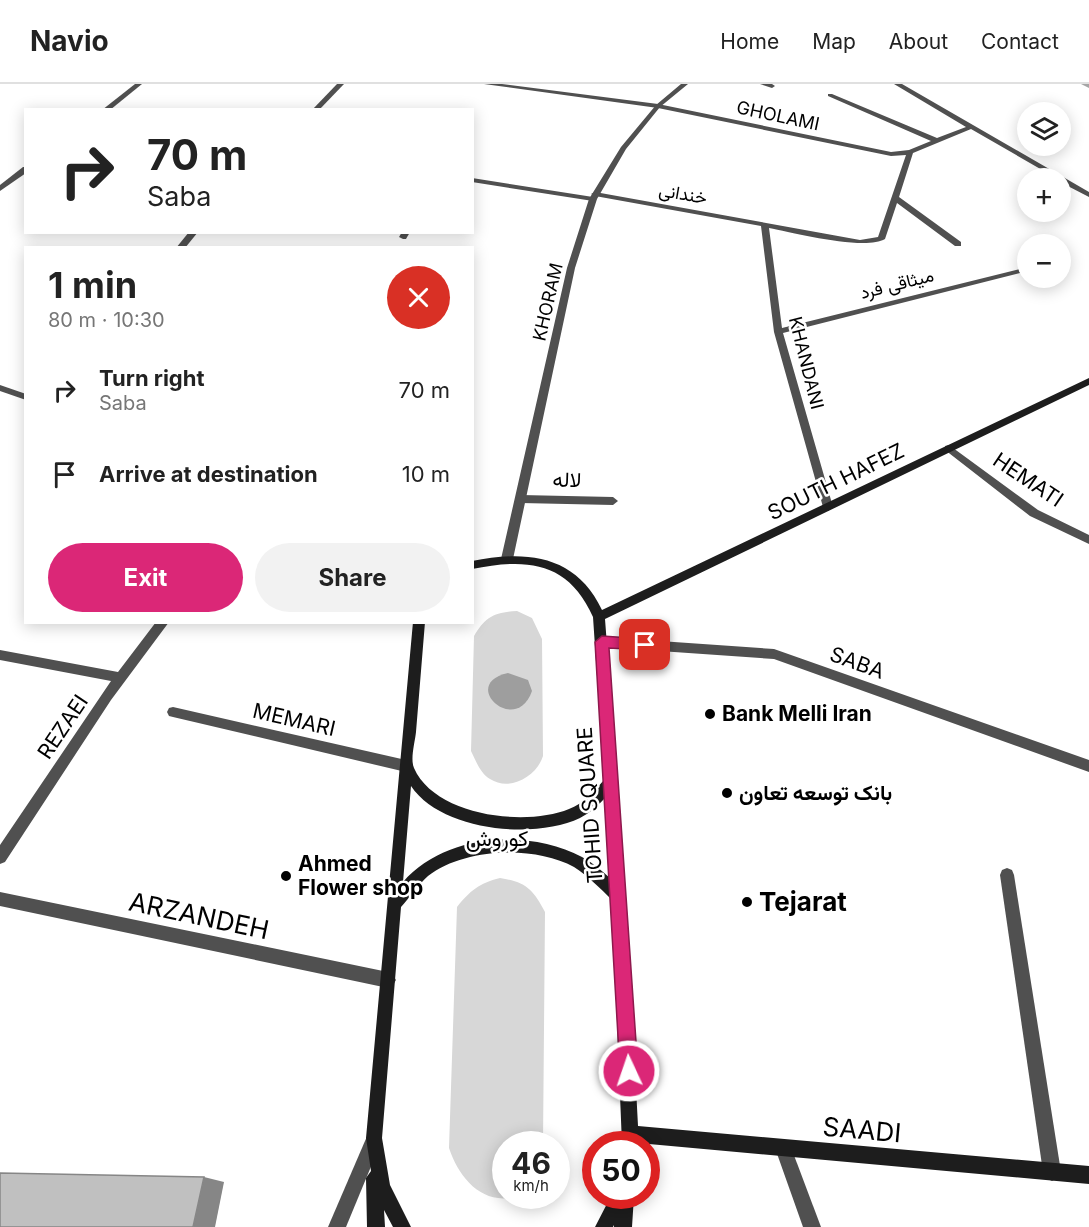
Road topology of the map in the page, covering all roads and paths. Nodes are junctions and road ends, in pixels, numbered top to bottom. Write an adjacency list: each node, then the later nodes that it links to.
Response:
1 (139, 84): 10 (street)
2 (340, 84): 11 (street)
3 (487, 84): 9 (street, GHOLAMI)
4 (685, 84): 9 (street, KHORAM)
5 (763, 84): 7 (street)
6 (897, 84): 12 (street)
7 (772, 86)
8 (831, 95): 13 (street)
9 (658, 106): 14 (street, GHOLAMI); 21 (street, KHORAM)
10 (108, 108)
11 (317, 108)
12 (971, 127): 13 (street, GHOLAMI); 15 (street)
13 (938, 141): 14 (street, GHOLAMI)
14 (910, 152): 22 (street)
15 (1043, 168)
16 (24, 171): 19 (street)
17 (474, 180): 21 (street, خندانی)
18 (1071, 184): 20 (street)
19 (0, 189)
20 (1089, 195)
21 (594, 197): 23 (street, خندانی); 33 (street, KHORAM)
22 (895, 198): 23 (street, خندانی); 25 (street)
23 (765, 224): 28 (street, KHANDANI)
24 (192, 234): 26 (street)
25 (958, 244)
26 (182, 246)
27 (1017, 271): 28 (street, میثاقی فرد)
28 (778, 332): 35 (street, KHANDANI)
29 (1089, 381): 32 (main road, SOUTH HAFEZ)
30 (0, 388): 31 (street)
31 (24, 396)
32 (949, 448): 35 (main road, SOUTH HAFEZ); 36 (street, HEMATI)
33 (521, 499): 34 (street, لاله); 37 (street, KHORAM)
34 (613, 501)
35 (828, 507): 39 (main road, SOUTH HAFEZ)
36 (1089, 540)
37 (507, 559): 38 (main road, TOHID SQUARE); 39 (main road, TOHID SQUARE)
38 (474, 566)
39 (600, 617): 42 (main road, TOHID SQUARE)
40 (162, 624): 44 (street, REZAEI)
41 (418, 624): 46 (main road)
42 (602, 642): 47 (street, SABA); 48 (main road, TOHID SQUARE)
43 (0, 655): 44 (street)
44 (121, 678): 49 (street, REZAEI)
45 (173, 712): 46 (street, MEMARI)
46 (406, 766): 48 (main road); 53 (main road)
47 (1089, 766)
48 (611, 782): 51 (main road, TOHID SQUARE)
49 (0, 857)
50 (1007, 875): 59 (street)
51 (619, 897): 53 (main road); 55 (main road, TOHID SQUARE)
52 (0, 899): 54 (street, ARZANDEH)
53 (395, 904): 54 (main road)
54 (388, 980): 56 (main road)
55 (631, 1131)
56 (375, 1138): 63 (street); 64 (main road); 65 (main road)
57 (660, 1141): 58 (main road, SAADI)
58 (783, 1148): 59 (main road, SAADI); 68 (street)
59 (1052, 1172): 60 (main road, SAADI)
60 (1089, 1175)
61 (613, 1209): 66 (main road)
62 (625, 1209): 67 (main road)
63 (337, 1227)
64 (376, 1227)
65 (402, 1227)
66 (604, 1227)
67 (623, 1227)
68 (812, 1227)

